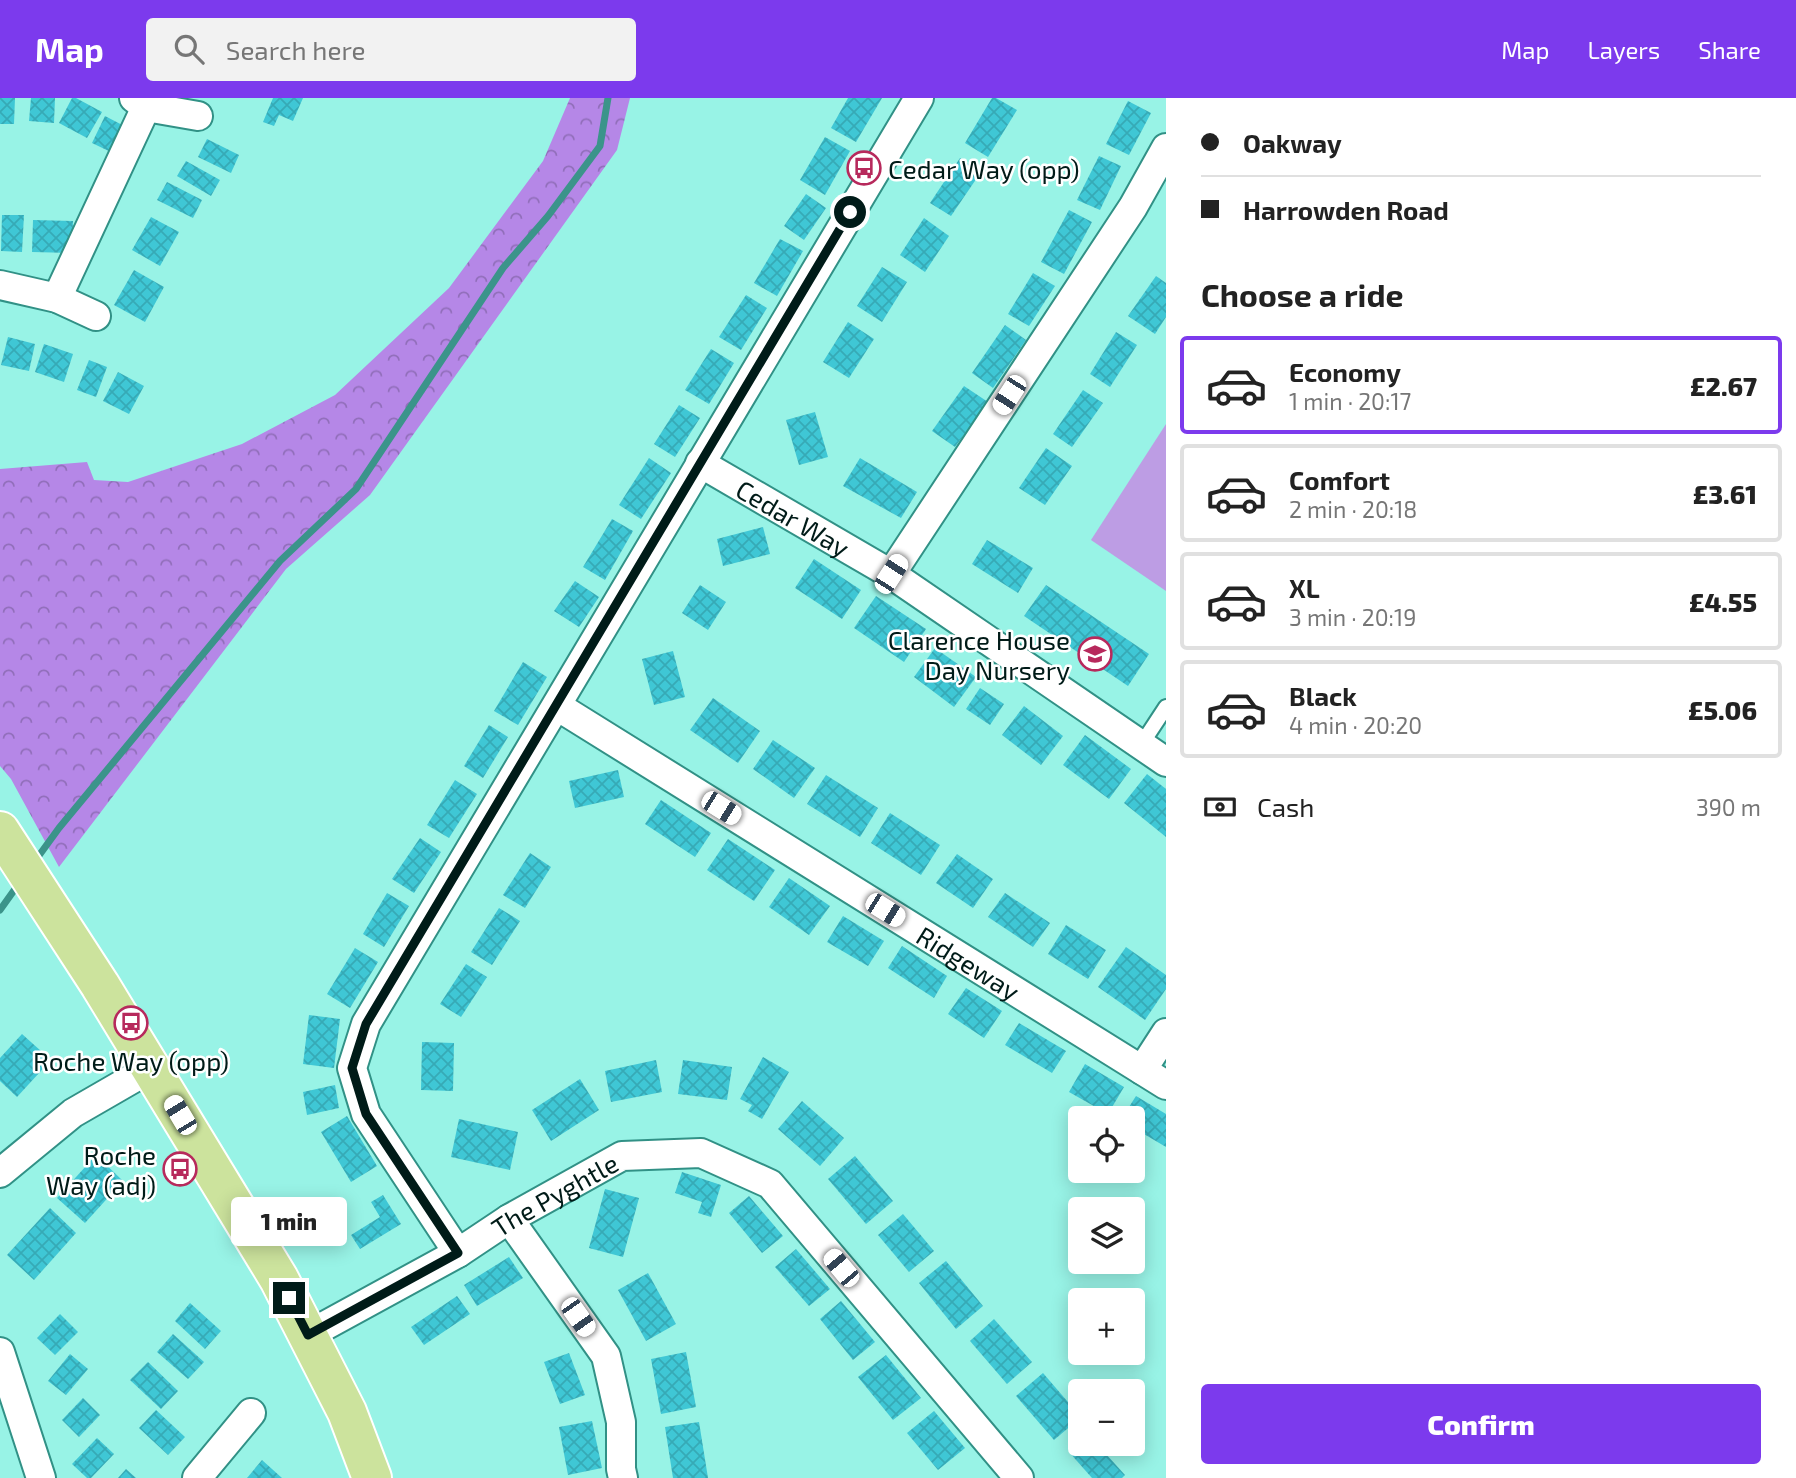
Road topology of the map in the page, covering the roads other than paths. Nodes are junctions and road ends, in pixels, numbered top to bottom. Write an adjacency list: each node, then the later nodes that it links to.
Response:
1 (919, 98): 8 (street)
2 (140, 102): 3 (street); 6 (street)
3 (198, 116)
4 (1166, 148): 9 (street)
5 (0, 285): 6 (street)
6 (57, 298): 7 (street)
7 (96, 316)
8 (700, 463): 9 (street, Cedar Way); 10 (street)
9 (891, 574): 12 (street, Cedar Way)
10 (557, 706): 17 (street, Ridgeway); 21 (street)
11 (1166, 707): 12 (lane)
12 (1140, 745): 13 (street, Cedar Way)
13 (1166, 762)
14 (0, 831): 16 (main road)
15 (1166, 1032): 17 (street)
16 (151, 1068): 19 (street); 22 (main road)
17 (1142, 1070): 18 (street, Ridgeway)
18 (1166, 1085)
19 (0, 1173)
20 (509, 1219): 21 (street, The Pyghtle); 28 (street); 29 (street, The Pyghtle)
21 (458, 1253): 22 (street, The Pyghtle)
22 (308, 1335): 27 (main road)
23 (0, 1352): 25 (street)
24 (251, 1413): 26 (street)
25 (41, 1478)
26 (197, 1478)
27 (372, 1478)
28 (622, 1478)
29 (1019, 1478)

